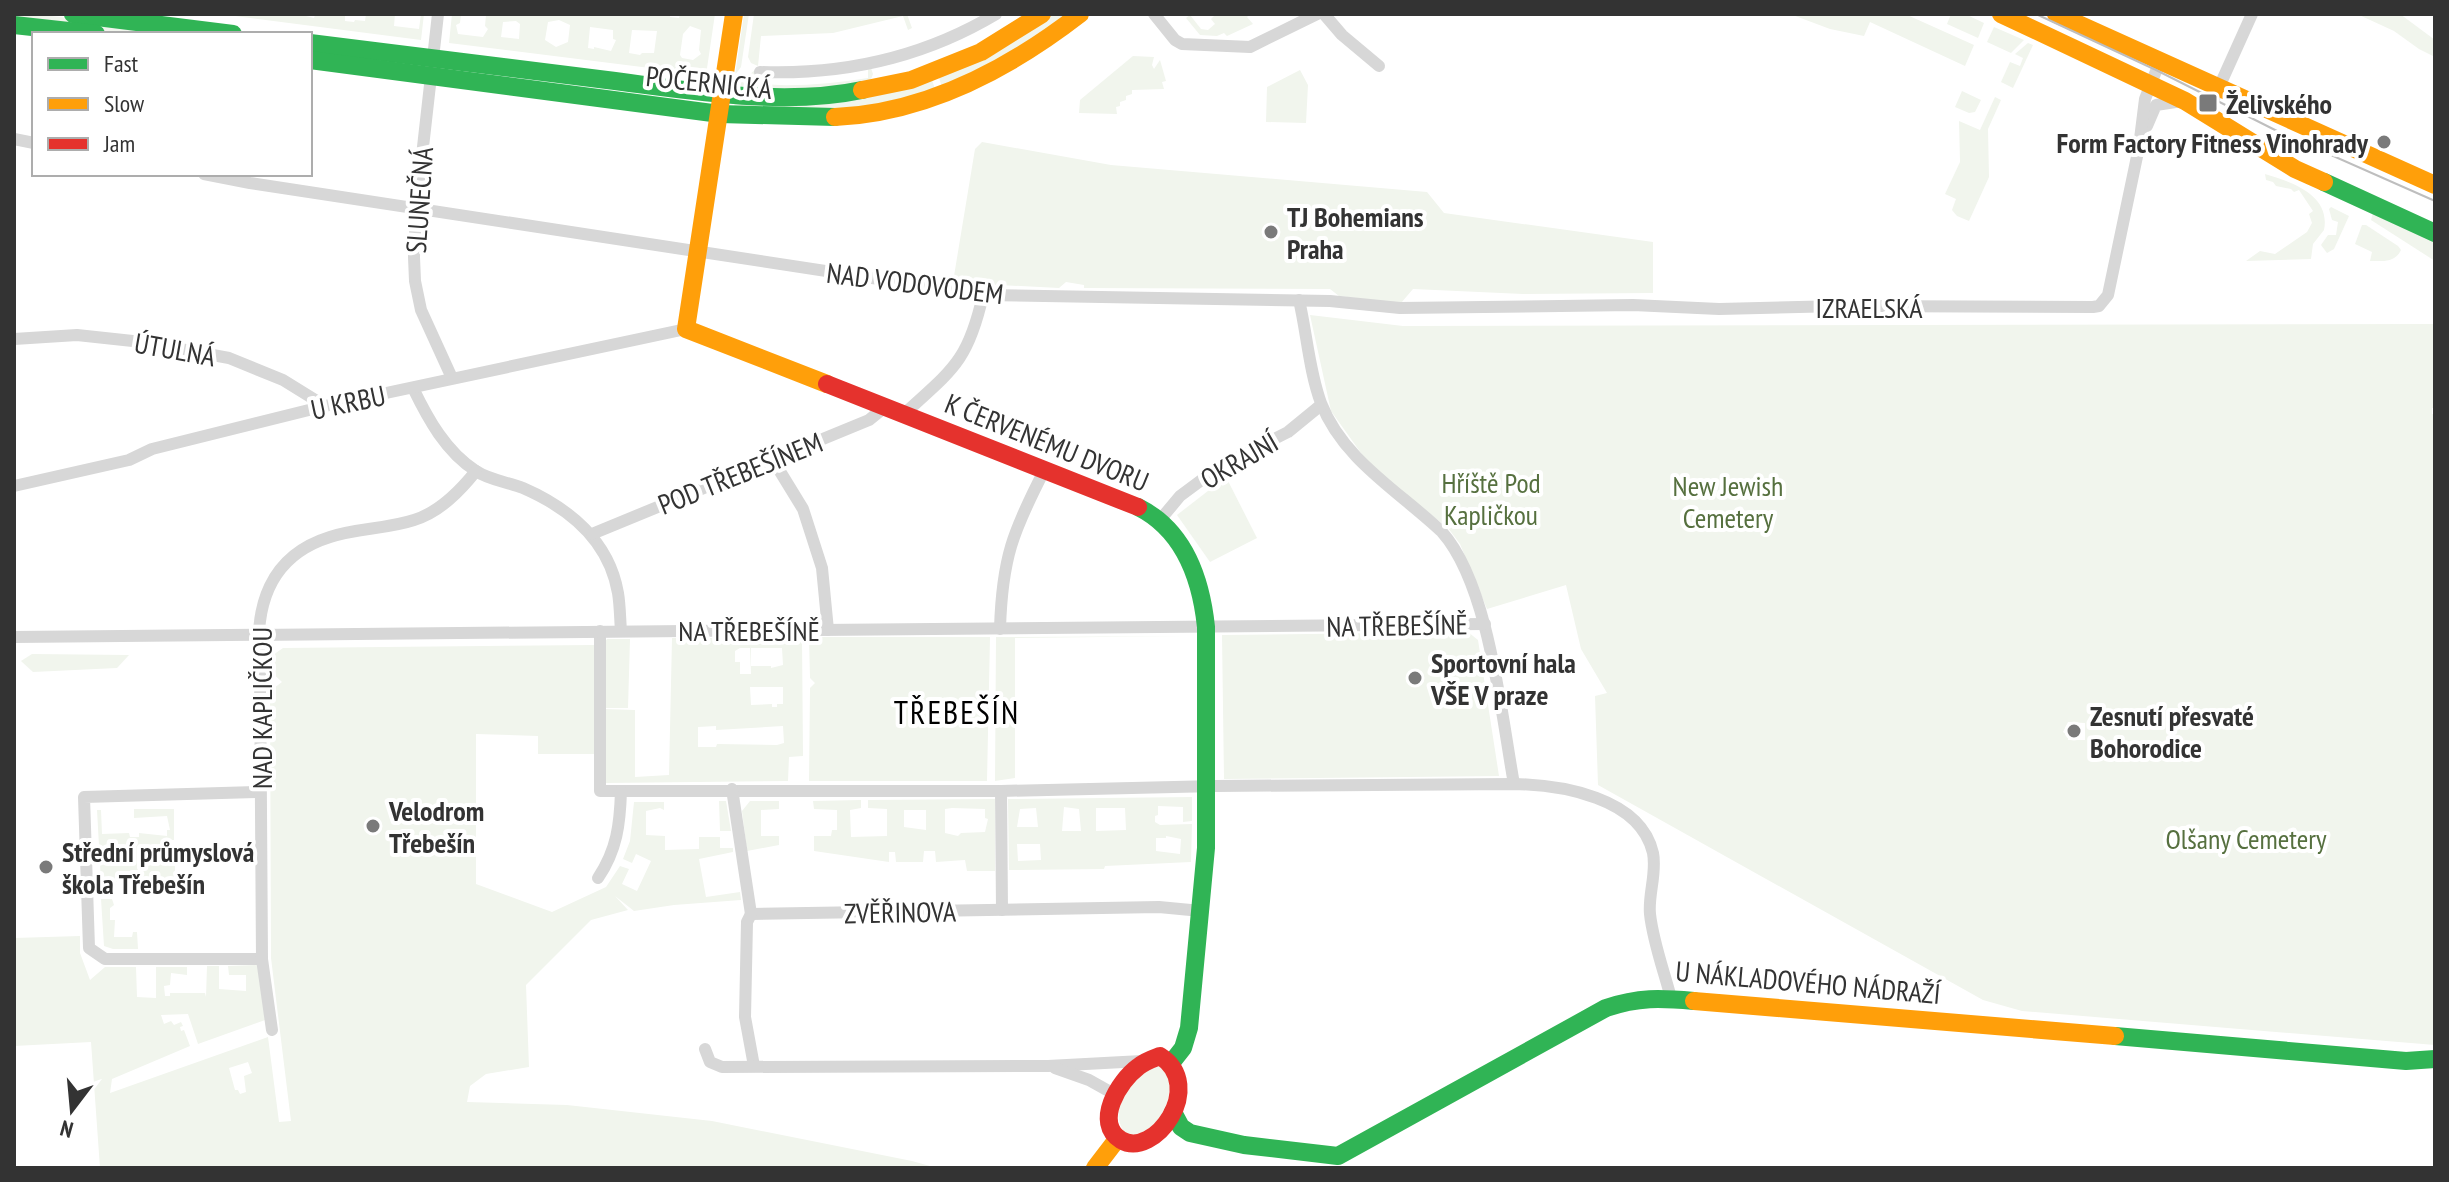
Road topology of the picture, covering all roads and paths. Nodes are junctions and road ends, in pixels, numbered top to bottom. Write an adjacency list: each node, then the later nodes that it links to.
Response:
1 (73, 14): 13 (street)
2 (438, 14): 22 (street, SLUNEČNÁ)
3 (734, 14): 26 (street)
4 (996, 14): 23 (street)
5 (1042, 14): 26 (street, POČERNICKÁ)
6 (1080, 14): 28 (street, POČERNICKÁ)
7 (1154, 14): 8 (street)
8 (1317, 14)
9 (1324, 14): 21 (street)
10 (2001, 14): 17 (street)
11 (2057, 14): 17 (street); 20 (street)
12 (2252, 14): 25 (street)
13 (181, 21): 16 (street)
14 (14, 25): 15 (street)
15 (78, 32)
16 (225, 32)
17 (2048, 36): 24 (street)
18 (312, 43): 22 (street, POČERNICKÁ)
19 (312, 60): 22 (street, POČERNICKÁ)
20 (2160, 61): 24 (street); 25 (street)
21 (1379, 66)
22 (432, 67): 26 (street, POČERNICKÁ); 28 (street, POČERNICKÁ); 32 (street, SLUNEČNÁ)
23 (760, 72)
24 (2150, 84): 27 (street); 29 (street)
25 (2219, 88): 27 (street); 31 (street)
26 (722, 92): 28 (street)
27 (2192, 105): 29 (street); 33 (street)
28 (720, 114): 34 (street)
29 (2139, 147): 37 (street, IZRAELSKÁ)
30 (216, 176): 32 (street, NAD VODOVODEM)
31 (2435, 185)
32 (416, 209): 34 (street, NAD VODOVODEM); 40 (street, SLUNEČNÁ)
33 (2435, 233)
34 (697, 252): 35 (street, NAD VODOVODEM); 38 (street)
35 (983, 295): 36 (street, NAD VODOVODEM); 45 (street)
36 (1299, 300): 37 (street, NAD VODOVODEM); 42 (street)
37 (1633, 305)
38 (686, 329): 40 (street, U KRBU); 44 (street, K ČERVENÉMU DVORU)
39 (14, 339): 43 (street, ÚTULNÁ)
40 (452, 378): 41 (street, U KRBU)
41 (413, 388): 43 (street, U KRBU); 48 (street)
42 (1321, 405): 50 (street, OKRAJNÍ); 52 (street)
43 (325, 406): 49 (street, U KRBU)
44 (885, 407): 45 (street, K ČERVENÉMU DVORU); 46 (street, POD TŘEBEŠÍNEM)
45 (904, 414): 47 (street, K ČERVENÉMU DVORU)
46 (773, 460): 51 (street, POD TŘEBEŠÍNEM); 55 (street)
47 (1045, 469): 50 (street, K ČERVENÉMU DVORU); 54 (street)
48 (476, 471): 51 (street); 58 (street, NAD KAPLIČKOU)
49 (14, 486)
50 (1160, 520): 53 (street, K ČERVENÉMU DVORU)
51 (592, 534): 57 (street)
52 (1485, 624): 53 (street, NA TŘEBEŠÍNĚ); 60 (street)
53 (1206, 627): 54 (street, NA TŘEBEŠÍNĚ); 61 (street, K ČERVENÉMU DVORU)
54 (1000, 629): 55 (street, NA TŘEBEŠÍNĚ)
55 (828, 630): 57 (street, NA TŘEBEŠÍNĚ)
56 (600, 631): 57 (street, NA TŘEBEŠÍNĚ); 58 (street, NA TŘEBEŠÍNĚ); 63 (street)
57 (621, 631)
58 (257, 635): 59 (street, NA TŘEBEŠÍNĚ); 65 (street, NAD KAPLIČKOU)
59 (14, 637)
60 (1514, 784): 61 (street); 71 (street)
61 (1207, 786): 64 (street); 68 (street, K ČERVENÉMU DVORU)
62 (732, 789): 63 (street); 64 (street); 69 (street)
63 (621, 791): 66 (street)
64 (1001, 791): 67 (street)
65 (260, 792): 70 (street, NAD KAPLIČKOU); 70 (street)
66 (598, 878)
67 (1002, 910): 68 (street, ZVĚŘINOVA); 69 (street, ZVĚŘINOVA)
68 (1201, 911): 77 (street, K ČERVENÉMU DVORU)
69 (751, 914): 78 (street)
70 (262, 959): 72 (street, NAD KAPLIČKOU)
71 (1671, 998): 76 (street, U NÁKLADOVÉHO NÁDRAŽÍ); 85 (street, U NÁKLADOVÉHO NÁDRAŽÍ)
72 (272, 1030)
73 (705, 1049): 78 (street)
74 (2435, 1059): 76 (street, U NÁKLADOVÉHO NÁDRAŽÍ)
75 (1142, 1061): 77 (street); 79 (street); 81 (street)
76 (2406, 1061): 80 (street, U NÁKLADOVÉHO NÁDRAŽÍ)
77 (1172, 1062): 82 (street, K ČERVENÉMU DVORU)
78 (754, 1066): 79 (street)
79 (1048, 1066): 81 (street)
80 (2435, 1069)
81 (1114, 1094): 84 (street)
82 (1173, 1112): 83 (street); 85 (street)
83 (1154, 1137): 84 (street); 85 (street)
84 (1118, 1138): 86 (street)
85 (1244, 1145)
86 (1095, 1168)

